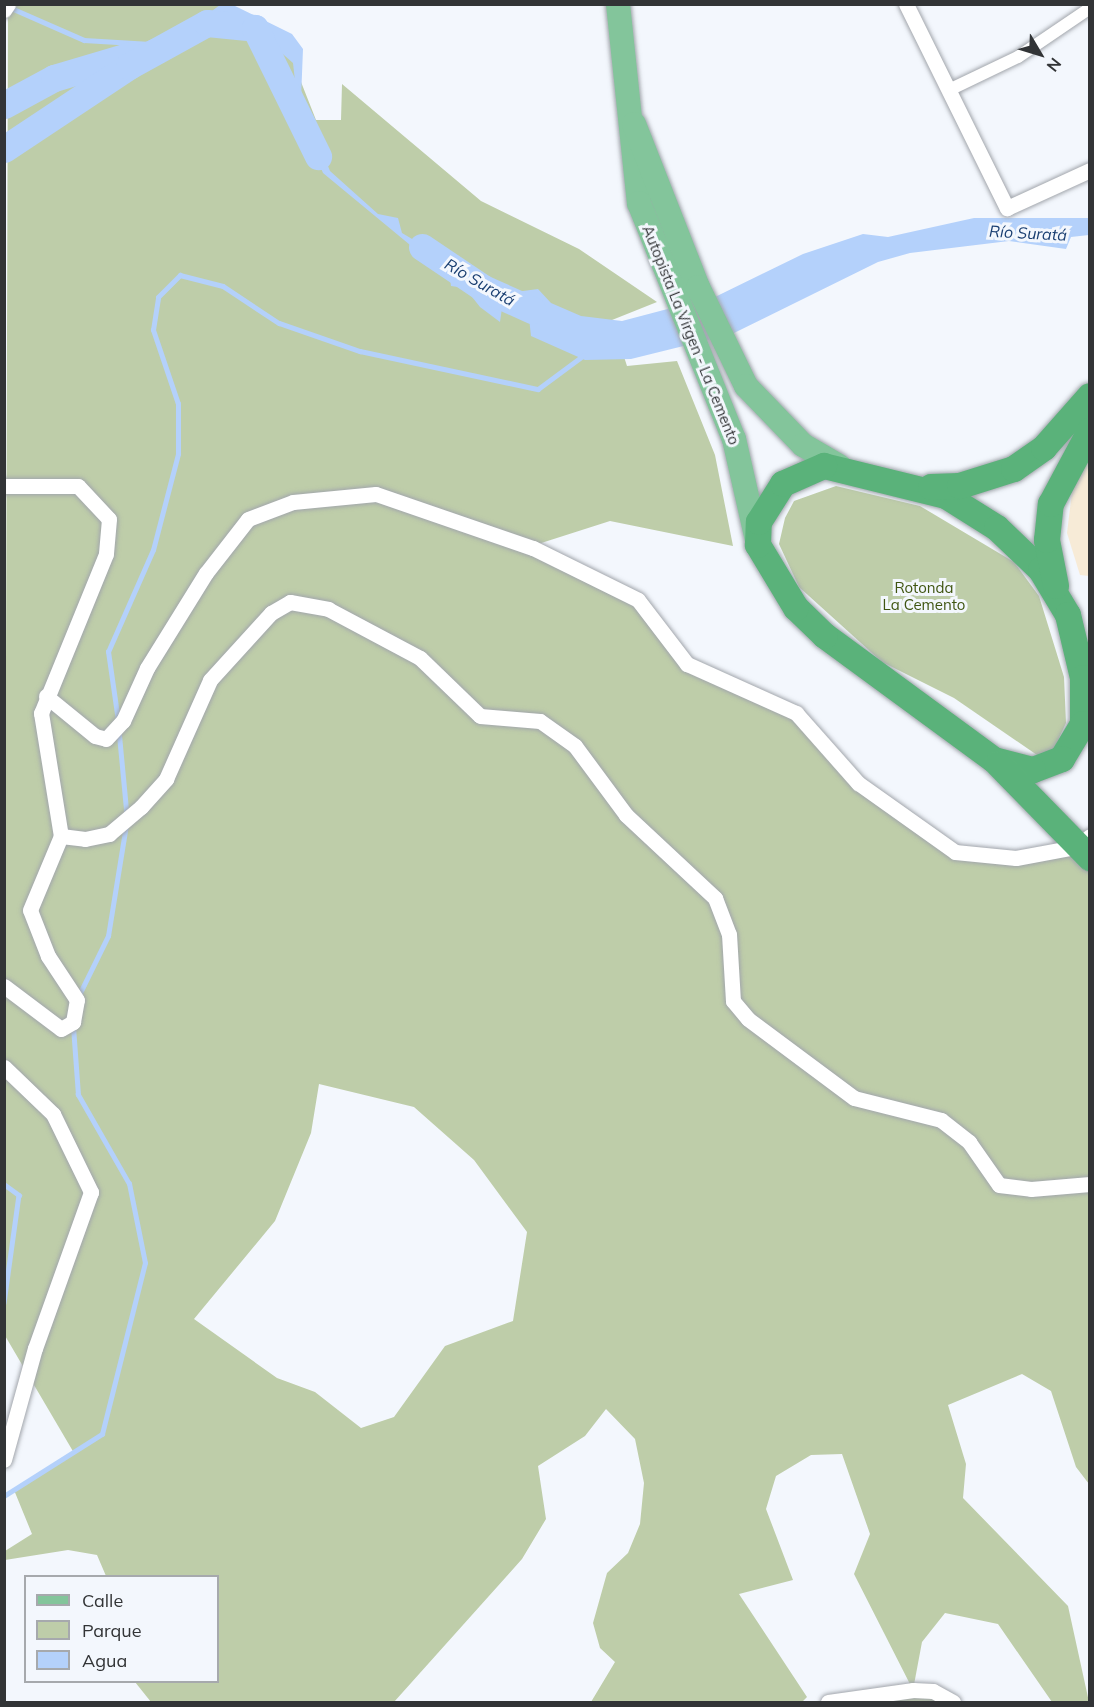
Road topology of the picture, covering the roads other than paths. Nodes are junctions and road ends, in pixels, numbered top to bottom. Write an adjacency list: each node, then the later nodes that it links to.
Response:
1 (8, 4): 5 (street)
2 (618, 4): 7 (main road, Autopista La Virgen - La Cemento)
3 (906, 4): 6 (street)
4 (1089, 8): 6 (street)
5 (4, 10)
6 (949, 90): 8 (street)
7 (634, 124): 11 (main road, Autopista La Virgen - La Cemento); 14 (main road, Autopista La Virgen - La Cemento)
8 (1089, 170)
9 (1089, 396): 13 (highway)
10 (1089, 431): 15 (highway)
11 (839, 466): 13 (highway); 14 (highway)
12 (4, 486): 16 (street)
13 (927, 487): 15 (highway)
14 (758, 545): 19 (highway)
15 (1061, 601): 17 (highway)
16 (46, 696): 20 (street); 21 (street)
17 (1084, 703): 18 (highway); 19 (highway)
18 (1089, 738)
19 (993, 760): 21 (highway)
20 (61, 836): 22 (street); 24 (street)
21 (1085, 847)
22 (4, 986)
23 (4, 1067): 25 (street)
24 (1089, 1184)
25 (4, 1460)
26 (828, 1702): 27 (street)
27 (953, 1702)

